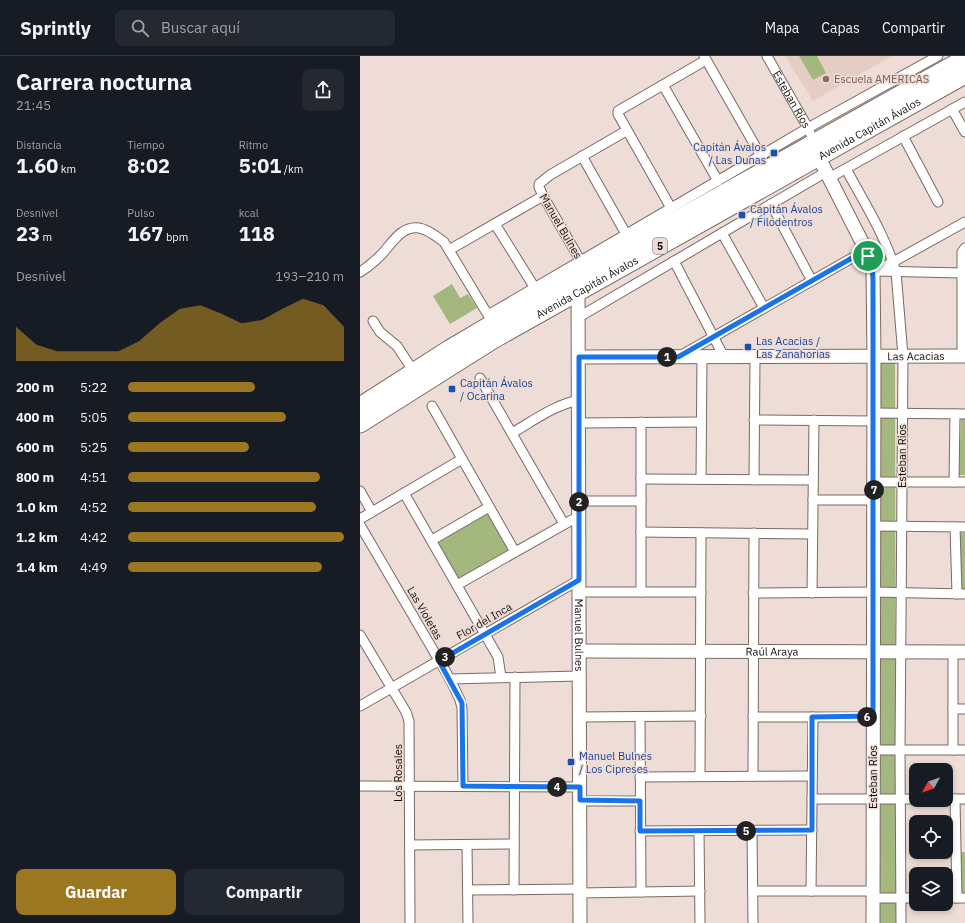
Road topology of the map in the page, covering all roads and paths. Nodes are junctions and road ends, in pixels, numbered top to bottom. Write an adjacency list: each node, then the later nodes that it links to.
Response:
1 (766, 56): 14 (street, Esteban Ríos)
2 (938, 56): 14 (street, Avenida Capitán Ávalos)
3 (705, 58): 6 (street); 13 (street)
4 (965, 58): 14 (highway, Avenida Capitán Ávalos / 5)
5 (965, 75): 14 (highway, Avenida Capitán Ávalos / 5)
6 (663, 85): 9 (street); 16 (street)
7 (965, 102): 8 (street, Avenida Capitán Ávalos)
8 (952, 109): 10 (street); 11 (street, Avenida Capitán Ávalos)
9 (626, 131): 12 (street); 20 (street)
10 (965, 132)
11 (903, 136): 15 (street, Avenida Capitán Ávalos); 18 (street)
12 (582, 156): 17 (street, Manuel Bulnes); 24 (street)
13 (761, 156): 14 (street, Avenida Capitán Ávalos); 16 (street, Avenida Capitán Ávalos)
14 (819, 156): 15 (street, Avenida Capitán Ávalos); 19 (street, Avenida Capitán Ávalos); 27 (street, Esteban Ríos); 30 (highway, Avenida Capitán Ávalos / 5); 36 (highway, Avenida Capitán Ávalos / 5)
15 (846, 169): 29 (street, Esteban Ríos)
16 (718, 181): 20 (street, Avenida Capitán Ávalos)
17 (542, 196): 22 (street); 30 (street, Manuel Bulnes)
18 (938, 202)
19 (772, 204): 23 (street, Avenida Capitán Ávalos); 35 (street)
20 (671, 208): 24 (street, Avenida Capitán Ávalos)
21 (965, 222): 29 (street)
22 (495, 224): 26 (street); 37 (street)
23 (722, 233): 28 (street, Avenida Capitán Ávalos); 38 (street)
24 (626, 234): 30 (street, Avenida Capitán Ávalos)
25 (965, 249): 34 (street)
26 (449, 250): 32 (street); 37 (street, Avenida Capitán Ávalos)
27 (866, 250): 31 (street, Esteban Ríos); 35 (street)
28 (674, 261): 39 (street, Avenida Capitán Ávalos); 41 (street)
29 (893, 262): 31 (street); 33 (street, Esteban Ríos)
30 (582, 268): 36 (street, Manuel Bulnes); 37 (highway, Avenida Capitán Ávalos / 5)
31 (873, 271): 33 (street); 42 (street, Esteban Ríos)
32 (360, 272)
33 (896, 272): 34 (street); 43 (street, Esteban Ríos)
34 (962, 273): 44 (street)
35 (812, 281): 38 (street)
36 (579, 291): 39 (street, Manuel Bulnes); 64 (highway, Avenida Capitán Ávalos / 5)
37 (537, 292): 50 (highway, Avenida Capitán Ávalos / 5)
38 (764, 308): 41 (street)
39 (579, 317): 45 (street, Manuel Bulnes)
40 (373, 321): 50 (street)
41 (714, 337): 46 (street); 48 (street)
42 (874, 356): 43 (street, Las Acacias); 49 (street, Las Acacias); 58 (street, Esteban Ríos)
43 (903, 356): 44 (street, Las Acacias); 55 (street, Esteban Ríos)
44 (964, 356)
45 (579, 357): 46 (street, Las Acacias); 53 (street, Manuel Bulnes)
46 (678, 357): 47 (street, Las Acacias)
47 (702, 357): 48 (street, Las Acacias); 62 (street)
48 (724, 357): 49 (street, Las Acacias)
49 (755, 357): 59 (street)
50 (414, 372): 52 (highway, Avenida Capitán Ávalos / 5)
51 (480, 378): 65 (street)
52 (362, 400)
53 (579, 400): 63 (street, Manuel Bulnes); 65 (street)
54 (432, 406): 66 (street)
55 (903, 413): 56 (street); 58 (street); 72 (street, Esteban Ríos)
56 (955, 414): 57 (street); 73 (street)
57 (965, 414)
58 (874, 417): 60 (street); 71 (street, Esteban Ríos)
59 (754, 420): 60 (street); 69 (street)
60 (814, 420): 70 (street)
61 (642, 422): 62 (street); 63 (street); 67 (street)
62 (701, 422): 68 (street)
63 (579, 423): 79 (street, Manuel Bulnes)
64 (360, 424)
65 (512, 433): 85 (street)
66 (462, 459): 76 (street); 81 (street)
67 (641, 479): 68 (street); 80 (street)
68 (700, 480): 69 (street)
69 (754, 480): 70 (street)
70 (813, 480): 77 (street)
71 (874, 482): 72 (street); 78 (street, Esteban Ríos)
72 (902, 482): 73 (street); 88 (street, Esteban Ríos)
73 (954, 482): 74 (street)
74 (965, 482)
75 (360, 491): 82 (street)
76 (404, 493): 82 (street); 95 (street)
77 (813, 500): 78 (street); 94 (street)
78 (874, 500): 87 (street, Esteban Ríos)
79 (579, 501): 80 (street); 83 (street, Manuel Bulnes)
80 (641, 501): 91 (street)
81 (489, 507): 95 (street); 96 (street)
82 (372, 512): 84 (street)
83 (579, 516): 85 (street); 98 (street, Manuel Bulnes)
84 (360, 519)
85 (564, 524): 96 (street)
86 (360, 525): 114 (street, Las Violetas)
87 (874, 526): 88 (street); 101 (street, Esteban Ríos)
88 (902, 526): 90 (street); 104 (street, Esteban Ríos)
89 (965, 526): 90 (street)
90 (955, 527): 105 (street)
91 (641, 532): 92 (street); 99 (street)
92 (701, 533): 93 (street); 100 (street)
93 (754, 533): 94 (street); 102 (street)
94 (812, 534): 103 (street)
95 (432, 540): 97 (street)
96 (515, 552): 97 (street)
97 (457, 585): 106 (street)
98 (579, 586): 99 (street); 106 (street, Flor del Inca); 108 (street, Manuel Bulnes)
99 (641, 592): 100 (street)
100 (701, 592): 109 (street)
101 (874, 592): 103 (street); 104 (street); 111 (street, Esteban Ríos)
102 (753, 593): 103 (street); 110 (street)
103 (812, 593)
104 (901, 593): 105 (street); 112 (street, Esteban Ríos)
105 (961, 594)
106 (485, 634): 114 (street, Flor del Inca); 116 (street)
107 (360, 635): 119 (street, Los Rosales)
108 (579, 651): 109 (street, Raúl Araya); 115 (street, Manuel Bulnes)
109 (701, 652): 110 (street, Raúl Araya); 123 (street)
110 (753, 652): 111 (street, Raúl Araya); 127 (street)
111 (874, 652): 112 (street, Raúl Araya); 124 (street, Esteban Ríos)
112 (901, 652): 113 (street, Raúl Araya); 130 (street, Esteban Ríos)
113 (959, 652): 121 (street)
114 (439, 661): 118 (street, Las Violetas); 119 (street, Flor del Inca)
115 (579, 676): 117 (street); 125 (street, Manuel Bulnes)
116 (501, 677): 117 (street); 118 (street)
117 (515, 677): 140 (street)
118 (450, 679): 139 (street, Las Violetas)
119 (392, 688): 120 (street, Flor del Inca); 138 (street, Los Rosales)
120 (360, 706)
121 (953, 709): 122 (street); 131 (street)
122 (965, 709)
123 (700, 716): 126 (street); 133 (street)
124 (873, 716): 128 (street); 129 (street, Esteban Ríos)
125 (580, 717): 126 (street); 141 (street, Manuel Bulnes)
126 (640, 717): 136 (street)
127 (753, 717): 128 (street); 134 (street)
128 (812, 717): 135 (street)
129 (873, 750): 130 (street); 144 (street, Esteban Ríos)
130 (900, 750): 131 (street); 143 (street, Esteban Ríos)
131 (953, 750): 132 (street)
132 (965, 750)
133 (700, 776): 134 (street); 136 (street)
134 (753, 776): 135 (street)
135 (812, 776): 142 (street)
136 (640, 777): 149 (street)
137 (360, 786): 138 (street)
138 (410, 786): 139 (street); 156 (street, Los Rosales)
139 (463, 786): 140 (street)
140 (515, 787): 141 (street); 155 (street)
141 (580, 787): 148 (street, Manuel Bulnes)
142 (812, 798): 144 (street); 152 (street)
143 (900, 798): 144 (street); 145 (street); 167 (street, Esteban Ríos)
144 (873, 799): 166 (street, Esteban Ríos)
145 (909, 799)
146 (953, 799): 147 (street)
147 (965, 799)
148 (580, 800): 149 (street); 161 (street, Manuel Bulnes)
149 (640, 801): 153 (street)
150 (952, 807): 158 (street)
151 (752, 830): 152 (street); 154 (street); 163 (street)
152 (812, 830): 164 (street)
153 (640, 831): 154 (street); 165 (street)
154 (699, 831): 162 (street)
155 (514, 844): 157 (street); 160 (street)
156 (410, 845): 157 (street); 170 (street, Los Rosales)
157 (467, 845): 159 (street)
158 (960, 846): 169 (street)
159 (468, 890): 160 (street); 171 (street)
160 (514, 890): 161 (street)
161 (580, 891): 165 (street); 172 (street, Manuel Bulnes)
162 (700, 891): 165 (street); 173 (street)
163 (753, 891): 164 (street); 174 (street)
164 (811, 891): 166 (street)
165 (641, 892)
166 (873, 894): 167 (street); 175 (street, Esteban Ríos)
167 (901, 898): 168 (street); 176 (street, Esteban Ríos)
168 (909, 898)
169 (961, 898)
170 (410, 923)
171 (468, 923)
172 (580, 923)
173 (700, 923)
174 (753, 923)
175 (873, 923)
176 (900, 923)

